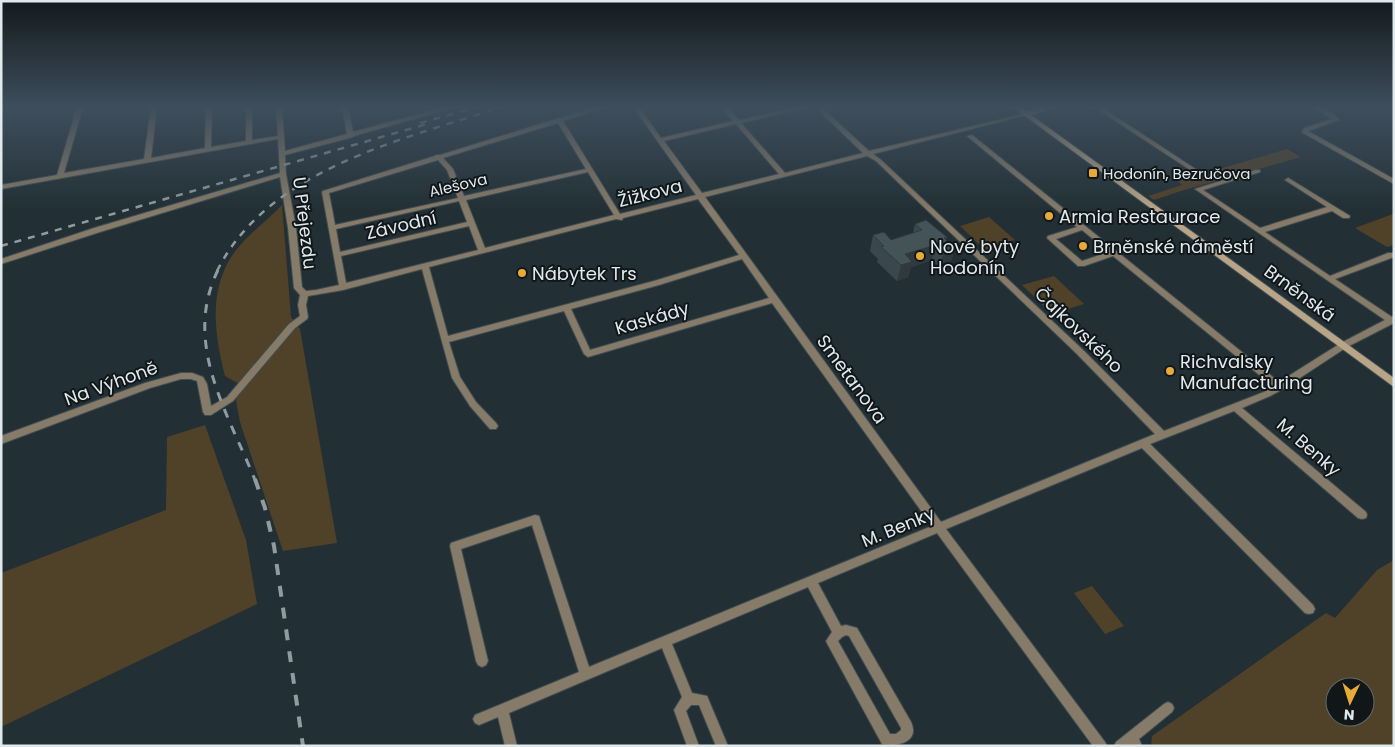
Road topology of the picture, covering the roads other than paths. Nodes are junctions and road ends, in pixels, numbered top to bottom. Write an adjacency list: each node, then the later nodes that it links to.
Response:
1 (70, 142): 27 (street)
2 (149, 142): 21 (street)
3 (208, 142): 17 (street)
4 (249, 142): 17 (street)
5 (281, 142): 18 (street)
6 (329, 142): 18 (street)
7 (484, 142): 20 (street)
8 (573, 142): 22 (street)
9 (661, 142): 31 (street, Smetanova)
10 (755, 142): 26 (street)
11 (855, 142): 19 (street, Čajkovského)
12 (916, 142): 19 (street, Žižkova)
13 (977, 142): 37 (street)
14 (1064, 142): 54 (main road, Brněnská)
15 (1151, 142): 24 (street)
16 (1323, 142): 29 (street)
17 (208, 149): 21 (street)
18 (282, 154): 25 (street, U Přejezdu)
19 (868, 154): 26 (street, Žižkova); 59 (street, Čajkovského)
20 (438, 156): 32 (street); 38 (street)
21 (147, 160): 27 (street)
22 (590, 170): 32 (street, Alešova); 35 (street)
23 (1258, 171): 39 (street)
24 (1197, 172)
25 (283, 174): 45 (street); 49 (street, U Přejezdu)
26 (784, 176): 31 (street, Žižkova)
27 (60, 177): 30 (street)
28 (1288, 180): 33 (street)
29 (1394, 182)
30 (1, 188)
31 (702, 197): 35 (street, Žižkova); 44 (street, Smetanova)
32 (462, 198): 36 (street); 38 (street, Alešova)
33 (1333, 208): 34 (street); 39 (street)
34 (1346, 216)
35 (619, 218): 40 (street, Žižkova)
36 (472, 223): 40 (street); 42 (street, Závodní)
37 (1084, 227): 41 (street); 41 (street)
38 (332, 228): 42 (street)
39 (1260, 231): 47 (street)
40 (482, 252): 46 (street, Žižkova)
41 (1115, 253): 56 (street)
42 (337, 255): 48 (street)
43 (1391, 255): 47 (street)
44 (744, 256): 50 (street, Smetanova); 51 (street)
45 (1, 262)
46 (425, 267): 48 (street, Žižkova); 53 (street)
47 (1329, 279): 52 (street)
48 (344, 287): 49 (street, Žižkova)
49 (304, 294): 60 (street, Na Výhoně)
50 (775, 299): 51 (street, Kaskády); 63 (street, Smetanova)
51 (566, 307): 53 (street)
52 (1393, 320): 54 (street, M. Benky)
53 (445, 340): 58 (street)
54 (1344, 346): 55 (main road, Brněnská); 56 (street, M. Benky)
55 (1394, 383)
56 (1280, 387): 57 (street, M. Benky)
57 (1234, 406): 59 (street, M. Benky); 62 (street, M. Benky)
58 (493, 426)
59 (1163, 436): 61 (street, M. Benky)
60 (1, 440)
61 (1143, 443): 63 (street, M. Benky); 65 (street)
62 (1362, 515)
63 (940, 529): 64 (street, M. Benky); 69 (street, Smetanova)
64 (811, 582): 66 (street); 67 (street, M. Benky)
65 (1309, 609)
66 (838, 632): 76 (street); 76 (street)
67 (665, 641): 70 (street, M. Benky); 71 (street)
68 (482, 661): 70 (street)
69 (1043, 669): 80 (street)
70 (586, 675): 73 (street, M. Benky)
71 (689, 699): 78 (street); 79 (street)
72 (1168, 708): 75 (street)
73 (502, 710): 74 (street, M. Benky); 77 (street)
74 (479, 720)
75 (1134, 741): 81 (street)
76 (902, 742)
77 (511, 746)
78 (693, 746)
79 (722, 746)
80 (1101, 746)
81 (1120, 746)

